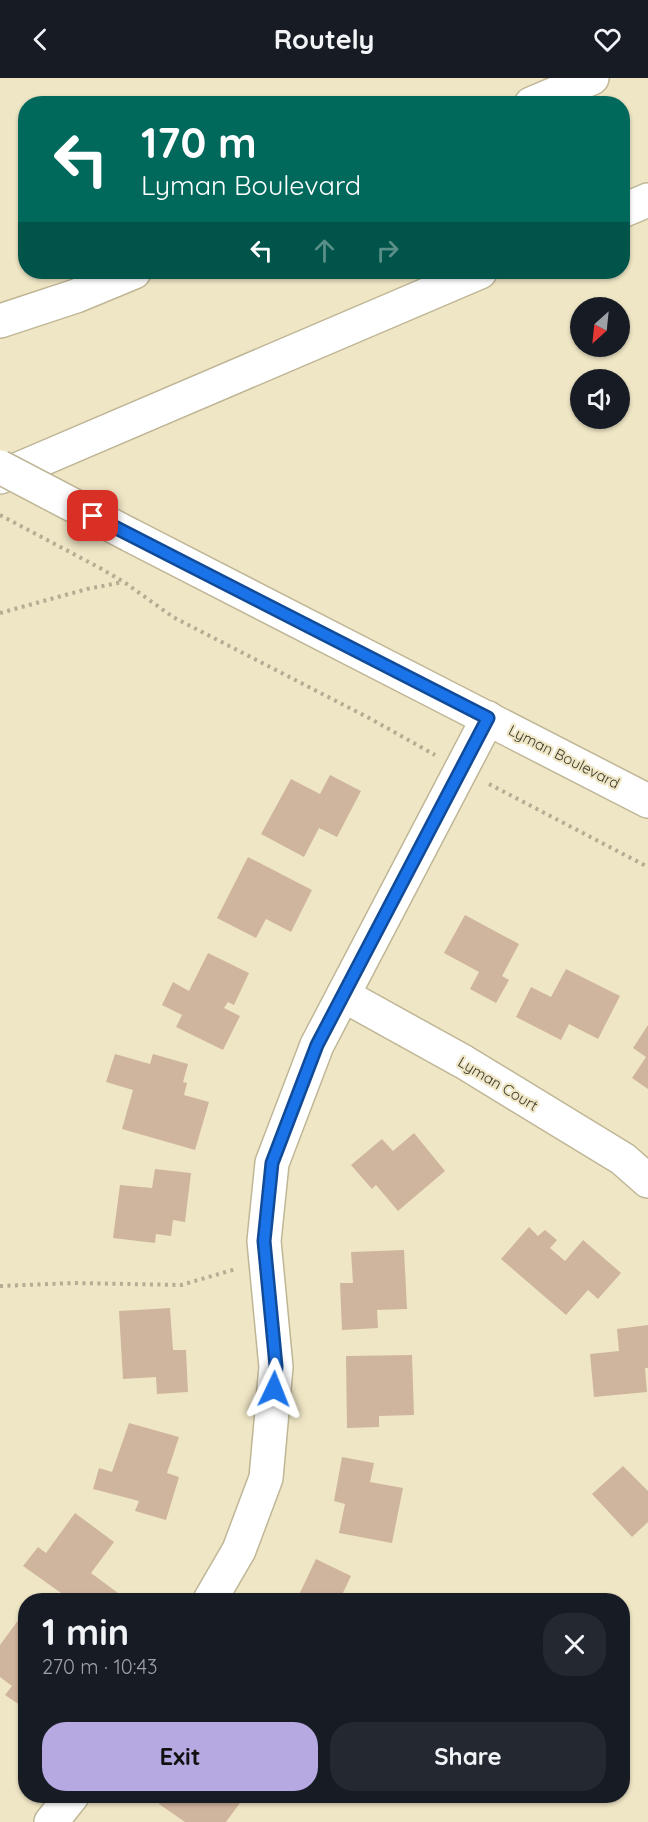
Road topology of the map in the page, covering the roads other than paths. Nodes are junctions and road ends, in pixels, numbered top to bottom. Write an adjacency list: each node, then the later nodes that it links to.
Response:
1 (592, 78): 2 (main road)
2 (550, 96)
3 (648, 200): 4 (main road)
4 (630, 208)
5 (117, 279): 7 (main road)
6 (464, 279): 9 (main road)
7 (0, 321)
8 (0, 467): 10 (main road, Lyman Boulevard, bridge)
9 (0, 477)
10 (488, 718): 11 (main road, Lyman Boulevard); 12 (main road)
11 (648, 801)
12 (343, 995): 13 (main road, Lyman Court); 14 (main road)
13 (648, 1181)
14 (214, 1593)
15 (66, 1803): 16 (main road)
16 (51, 1822)

